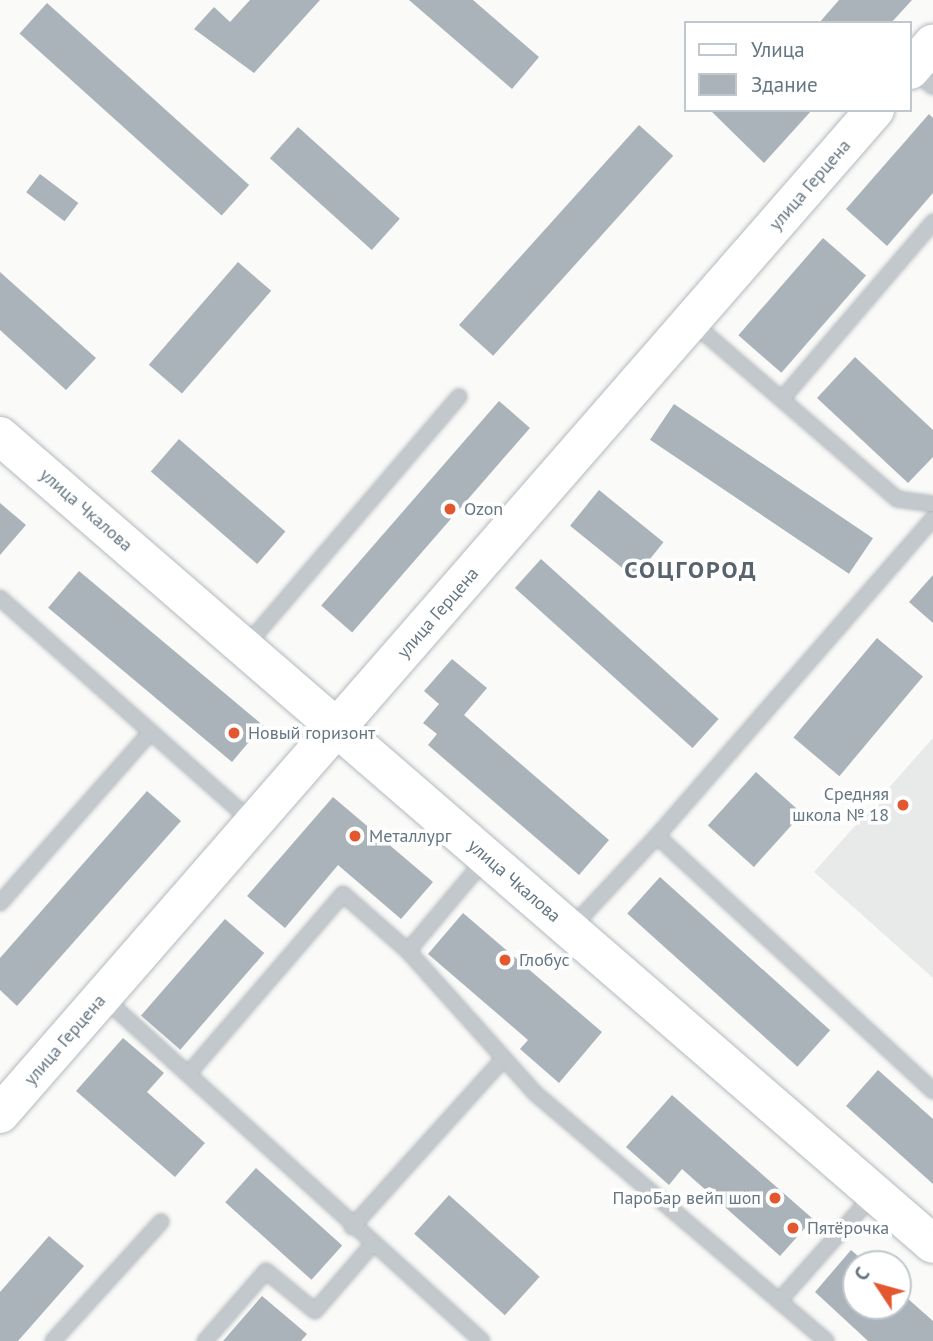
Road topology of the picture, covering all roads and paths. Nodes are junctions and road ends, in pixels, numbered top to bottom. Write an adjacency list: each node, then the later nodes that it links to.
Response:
1 (873, 112): 3 (street, улица Герцена)
2 (933, 222): 5 (lane)
3 (691, 322): 5 (lane); 11 (street, улица Герцена)
4 (459, 397): 10 (lane)
5 (782, 399): 7 (lane)
6 (0, 436): 10 (street, улица Чкалова)
7 (933, 504)
8 (933, 519): 14 (lane)
9 (0, 598): 12 (lane)
10 (245, 647): 11 (street, улица Чкалова)
11 (338, 728): 13 (street, улица Герцена); 15 (street, улица Чкалова)
12 (151, 732): 13 (lane); 16 (lane)
13 (254, 824): 19 (street, улица Герцена)
14 (657, 836): 17 (lane); 22 (lane)
15 (487, 857): 17 (street, улица Чкалова); 18 (lane)
16 (0, 903)
17 (570, 929): 24 (street, улица Чкалова)
18 (408, 951): 20 (lane); 21 (lane)
19 (103, 997): 21 (lane); 23 (street, улица Герцена)
20 (504, 1058): 26 (lane); 29 (lane)
21 (188, 1073): 26 (lane)
22 (933, 1091)
23 (0, 1114)
24 (875, 1193): 27 (street, улица Чкалова); 29 (lane)
25 (161, 1222): 30 (lane)
26 (352, 1227): 28 (lane)
27 (933, 1244)
28 (372, 1245): 31 (lane); 32 (lane)
29 (779, 1301): 33 (lane)
30 (53, 1341)
31 (205, 1341)
32 (482, 1341)
33 (825, 1341)

